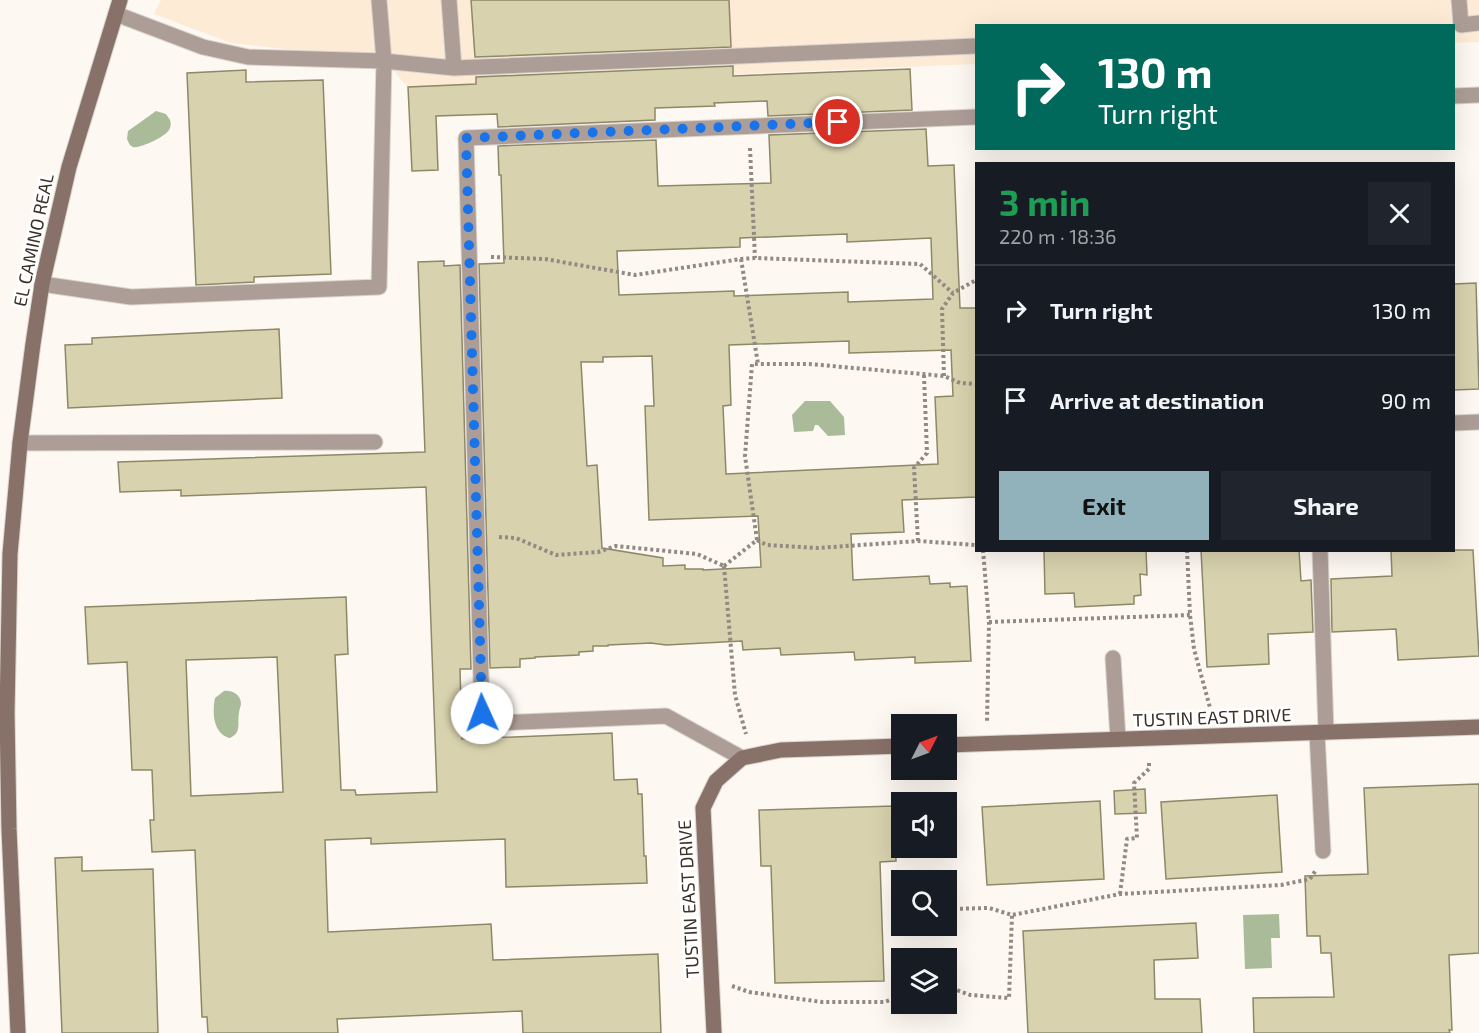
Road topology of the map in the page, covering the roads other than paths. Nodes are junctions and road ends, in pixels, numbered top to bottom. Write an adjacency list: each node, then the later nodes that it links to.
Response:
1 (379, 0): 9 (lane)
2 (449, 0): 10 (lane)
3 (1459, 0): 6 (lane)
4 (118, 7): 9 (lane); 14 (main road, EL CAMINO REAL)
5 (1479, 23): 7 (lane)
6 (1454, 24)
7 (1455, 25)
8 (975, 46): 10 (lane)
9 (384, 61): 10 (lane); 14 (lane)
10 (454, 68)
11 (1479, 95): 12 (lane)
12 (1455, 96)
13 (975, 117): 26 (lane)
14 (42, 284): 18 (main road, EL CAMINO REAL)
15 (1479, 422): 16 (lane)
16 (1455, 423)
17 (375, 442): 18 (lane)
18 (20, 443): 28 (main road, EL CAMINO REAL)
19 (1320, 552): 22 (lane)
20 (1113, 658): 23 (lane)
21 (1479, 727): 22 (main road, TUSTIN EAST DRIVE)
22 (1322, 732): 23 (main road, TUSTIN EAST DRIVE); 27 (lane)
23 (1118, 739): 24 (main road, TUSTIN EAST DRIVE)
24 (957, 745)
25 (891, 746): 26 (main road, TUSTIN EAST DRIVE)
26 (747, 757): 29 (main road, TUSTIN EAST DRIVE)
27 (1323, 850)
28 (18, 1033)
29 (714, 1033)

